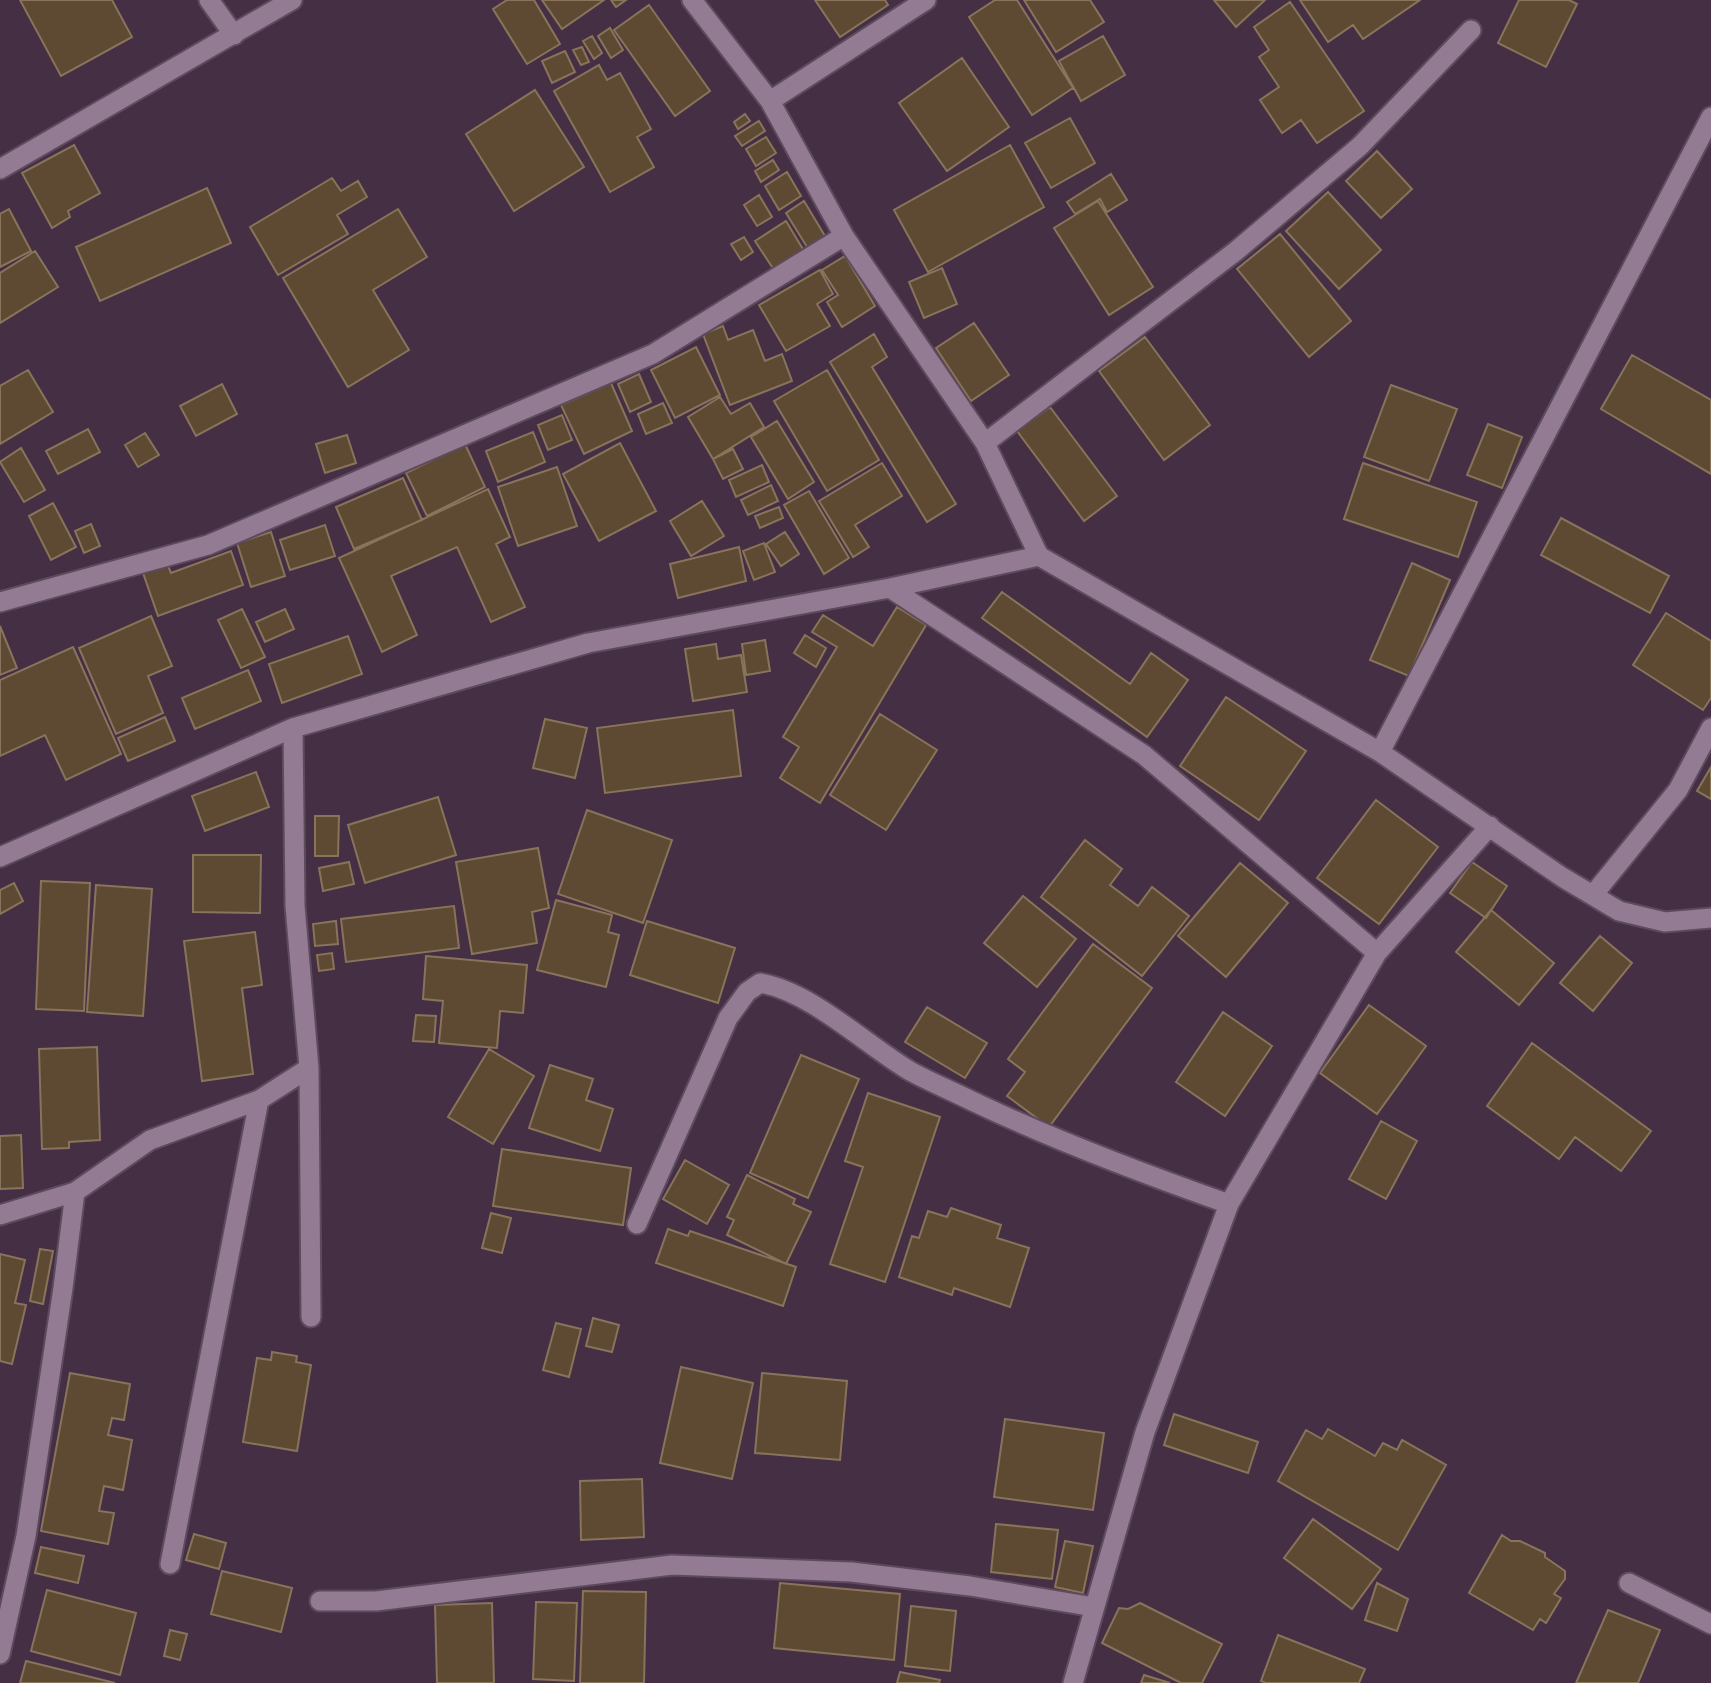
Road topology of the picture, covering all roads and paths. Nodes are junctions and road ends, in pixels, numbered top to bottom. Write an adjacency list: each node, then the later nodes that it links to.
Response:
1 (209, 0): 6 (street)
2 (292, 0): 6 (street)
3 (692, 0): 7 (street)
4 (926, 0): 7 (street)
5 (1471, 30): 11 (street)
6 (234, 35): 9 (street)
7 (770, 101): 10 (street)
8 (1711, 117): 17 (street)
9 (0, 169)
10 (844, 236): 11 (street); 14 (street)
11 (985, 443): 12 (street)
12 (1039, 556): 13 (street); 17 (street)
13 (890, 588): 15 (street); 22 (street)
14 (0, 602)
15 (293, 728): 19 (street); 23 (street)
16 (1711, 728): 20 (street)
17 (1380, 752): 18 (street)
18 (1490, 826): 20 (street); 22 (street)
19 (0, 857)
20 (1593, 895): 21 (street)
21 (1711, 918)
22 (1377, 953): 26 (street)
23 (309, 1068): 24 (street); 29 (street)
24 (259, 1100): 25 (street); 30 (street)
25 (75, 1192): 27 (street); 35 (street)
26 (1229, 1204): 28 (street); 33 (street)
27 (0, 1215)
28 (637, 1224)
29 (311, 1317)
30 (170, 1564)
31 (1629, 1583): 34 (street)
32 (320, 1601): 33 (street)
33 (1094, 1607): 36 (street)
34 (1711, 1624)
35 (0, 1654)
36 (1073, 1683)

